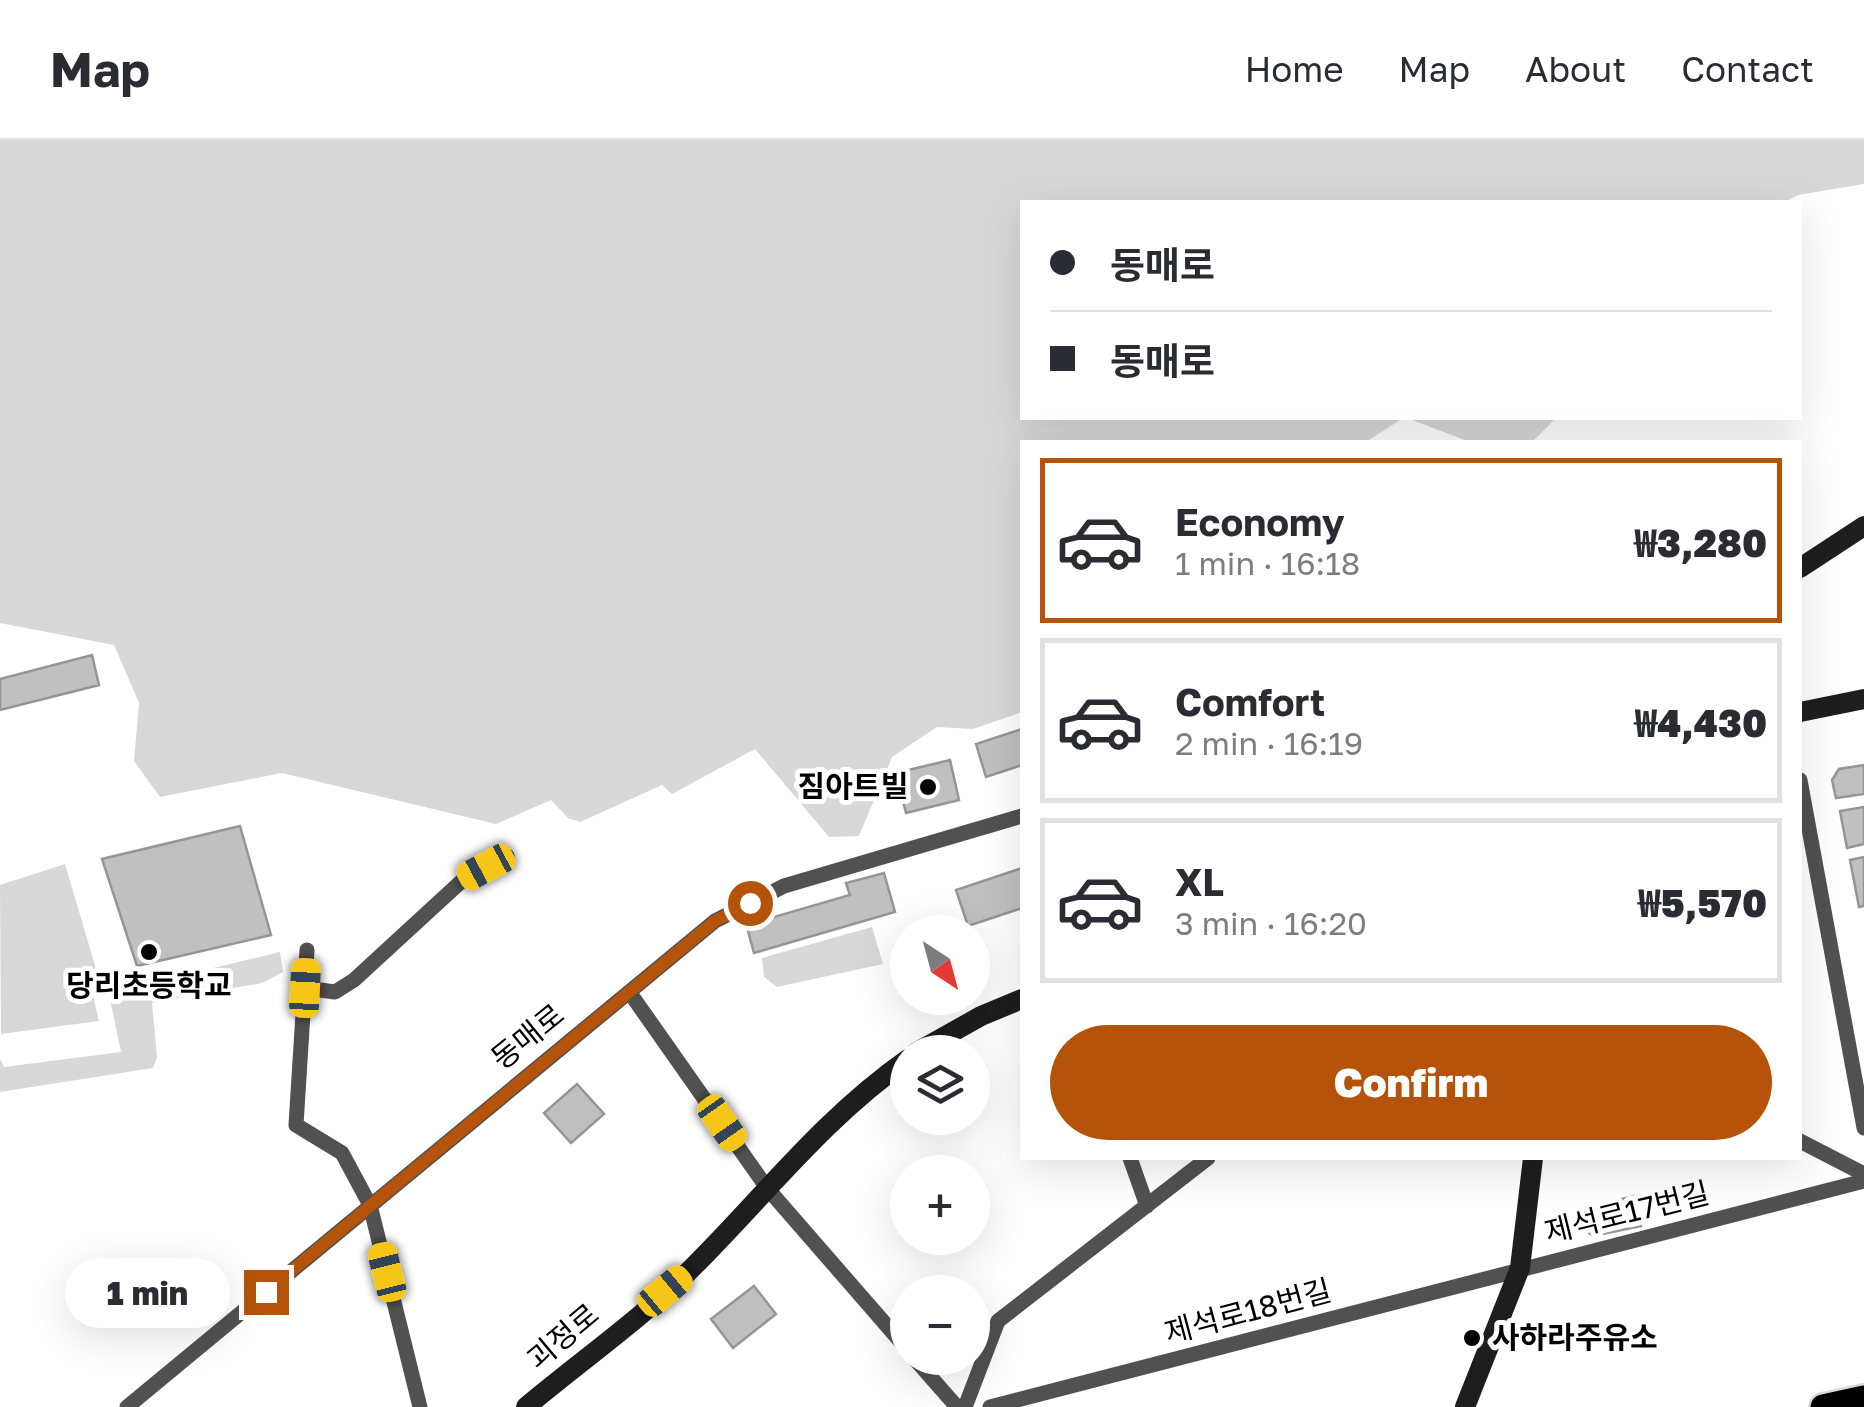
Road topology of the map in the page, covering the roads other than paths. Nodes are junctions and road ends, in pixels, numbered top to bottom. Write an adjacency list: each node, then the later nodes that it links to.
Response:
1 (1864, 526): 2 (main road)
2 (1802, 567)
3 (1864, 699): 4 (main road)
4 (1802, 712)
5 (1802, 791): 14 (street)
6 (1020, 817): 10 (street, 동매로)
7 (507, 856): 9 (street)
8 (307, 950): 9 (street)
9 (305, 988): 21 (street)
10 (630, 992): 20 (street); 21 (street, 동매로)
11 (1020, 1000): 12 (main road)
12 (947, 1035)
13 (890, 1073): 20 (main road, 괴정로)
14 (1864, 1128)
15 (1802, 1142): 19 (street)
16 (1131, 1160): 22 (street)
17 (1205, 1160): 22 (street)
18 (1532, 1160): 23 (main road)
19 (1864, 1178): 23 (street, 제석로17번길)
20 (767, 1188): 24 (street); 29 (main road, 괴정로)
21 (370, 1205): 27 (street, 동매로); 28 (street)
22 (1147, 1206): 31 (street)
23 (1520, 1268): 32 (street, 제석로18번길); 33 (main road)
24 (890, 1329)
25 (929, 1375): 30 (street)
26 (1864, 1398): 34 (main road)
27 (127, 1407)
28 (420, 1407)
29 (526, 1407)
30 (958, 1407)
31 (965, 1407)
32 (990, 1407)
33 (1465, 1407)
34 (1822, 1407)

